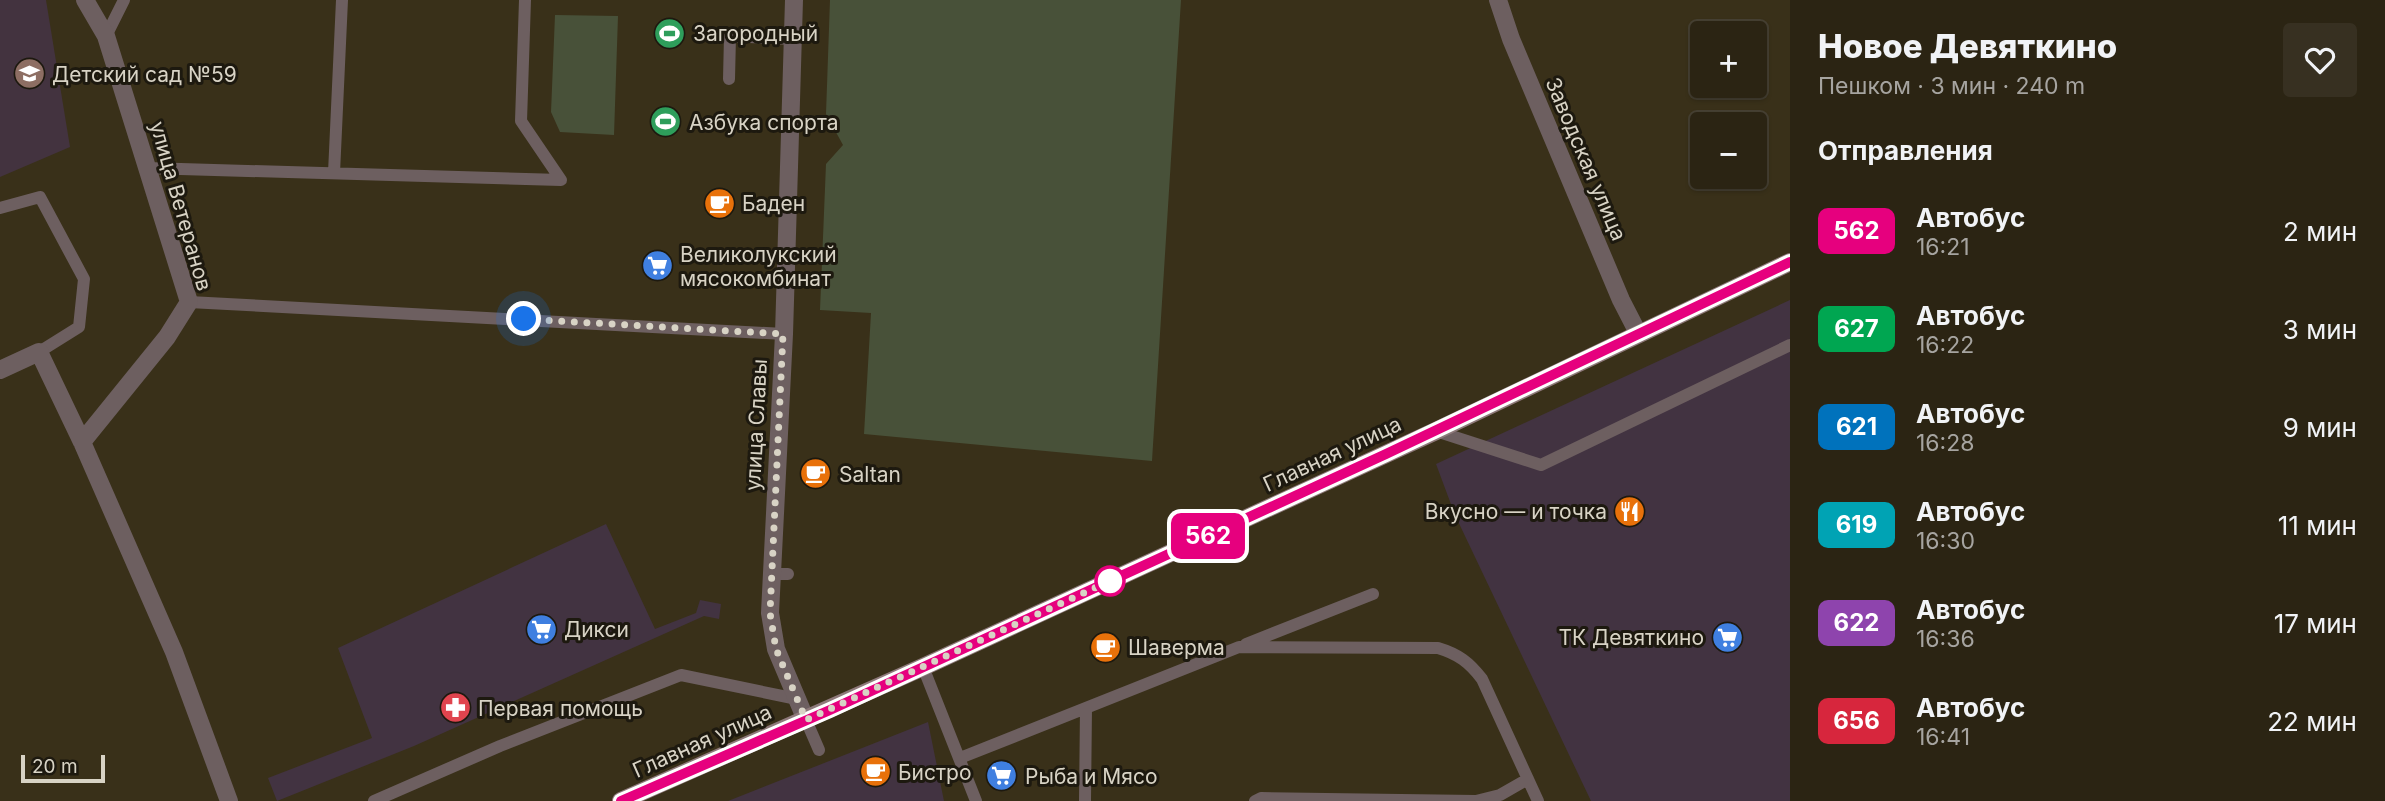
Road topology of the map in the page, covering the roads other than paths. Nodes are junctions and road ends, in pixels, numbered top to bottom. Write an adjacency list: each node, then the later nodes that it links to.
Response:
1 (85, 0): 7 (street, улица Ветеранов)
2 (124, 0): 7 (lane)
3 (342, 0): 11 (lane)
4 (524, 0): 11 (lane)
5 (793, 0): 8 (street, улица Славы)
6 (1498, 0): 15 (street, Заводская улица)
7 (106, 36): 10 (street, улица Ветеранов)
8 (792, 39): 9 (lane); 16 (street, улица Славы)
9 (729, 79)
10 (147, 168): 11 (lane); 14 (street, улица Ветеранов)
11 (334, 173)
12 (0, 208): 18 (lane)
13 (1790, 262): 15 (main road, Главная улица)
14 (189, 302): 16 (lane); 21 (street, улица Ветеранов)
15 (1638, 333): 20 (main road, Главная улица)
16 (783, 334): 25 (street, улица Славы)
17 (1790, 345): 20 (lane)
18 (39, 352): 19 (street); 21 (street)
19 (0, 370)
20 (1436, 431): 24 (main road, Главная улица)
21 (82, 442): 31 (street)
22 (1373, 594): 23 (lane)
23 (1240, 647): 26 (lane); 30 (lane)
24 (923, 667): 27 (main road, Главная улица); 29 (lane)
25 (797, 699): 27 (street, улица Славы); 32 (lane)
26 (1086, 708): 29 (lane); 35 (lane)
27 (806, 720): 28 (lane); 33 (main road, Главная улица)
28 (819, 750)
29 (960, 758): 34 (lane)
30 (1528, 779): 37 (lane); 38 (lane)
31 (229, 801)
32 (374, 801)
33 (621, 801)
34 (976, 801)
35 (1085, 801)
36 (1255, 801): 37 (lane)
37 (1453, 801)
38 (1538, 801)

